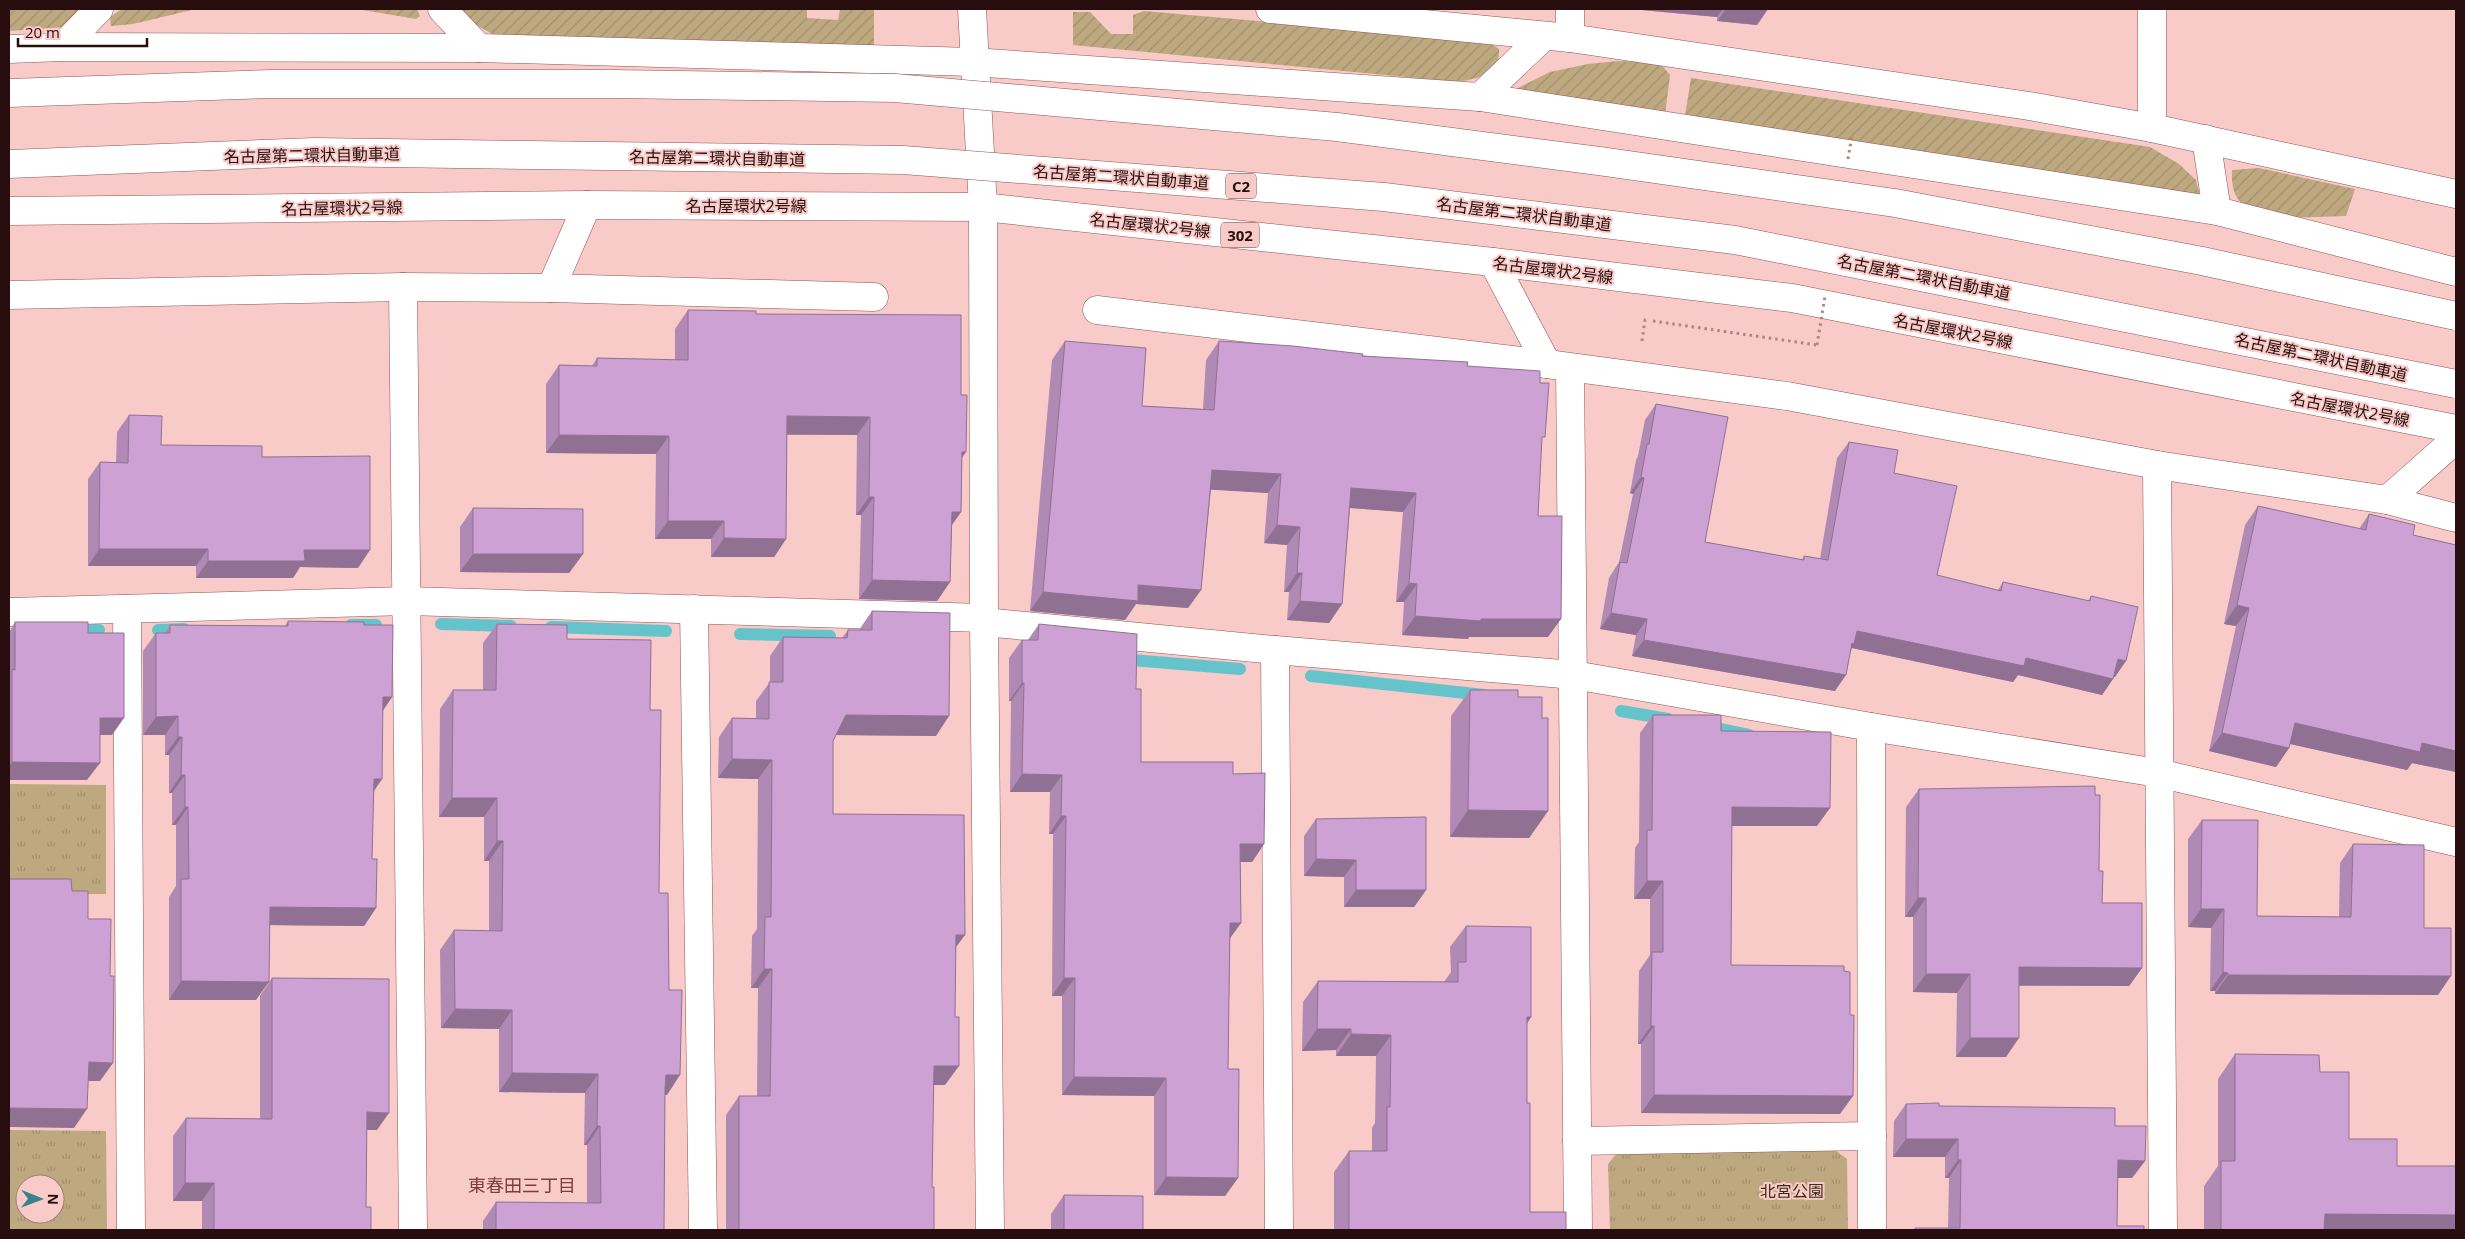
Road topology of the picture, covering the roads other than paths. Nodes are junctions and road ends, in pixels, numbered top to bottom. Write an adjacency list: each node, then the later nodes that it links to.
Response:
1 (99, 9): 9 (main road)
2 (442, 9): 10 (main road)
3 (972, 9): 12 (main road)
4 (1270, 9): 7 (main road)
5 (1570, 9): 8 (main road)
6 (2152, 9): 15 (main road)
7 (1543, 36): 8 (main road); 14 (main road)
8 (1570, 38): 15 (main road)
9 (62, 46): 10 (main road); 11 (main road)
10 (479, 48): 12 (main road)
11 (9, 49)
12 (973, 62): 14 (main road); 20 (main road)
13 (9, 93): 30 (main road, bridge)
14 (1480, 97): 22 (main road)
15 (2152, 128): 16 (main road)
16 (2206, 139): 18 (main road); 22 (main road)
17 (9, 164): 32 (main road, 名古屋第二環状自動車道 / C2, bridge)
18 (2456, 194)
19 (586, 206): 20 (main road, 名古屋環状2号線 / 302); 21 (main road, 名古屋環状2号線 / 302); 26 (main road)
20 (984, 206): 23 (main road, 名古屋環状2号線 / 302); 42 (main road)
21 (9, 211)
22 (2216, 211): 24 (main road)
23 (1493, 262): 31 (main road); 33 (main road, 名古屋環状2号線 / 302)
24 (2456, 272)
25 (403, 287): 26 (main road); 27 (main road); 38 (main road)
26 (551, 288): 28 (main road)
27 (9, 295)
28 (874, 298)
29 (1097, 310): 31 (main road)
30 (2456, 316)
31 (1559, 366): 35 (main road); 44 (main road)
32 (2456, 384)
33 (2456, 429)
34 (2456, 439): 36 (main road)
35 (2157, 465): 36 (main road); 46 (main road)
36 (2388, 500): 37 (main road)
37 (2456, 518)
38 (407, 601): 39 (main road); 40 (main road); 51 (main road)
39 (128, 609): 41 (main road); 50 (main road)
40 (694, 609): 42 (main road); 52 (main road)
41 (9, 612)
42 (984, 620): 43 (main road); 53 (main road)
43 (1276, 650): 44 (main road); 54 (main road)
44 (1574, 674): 45 (main road); 49 (main road)
45 (1871, 727): 46 (main road); 48 (main road)
46 (2158, 774): 47 (main road); 57 (main road)
47 (2456, 842)
48 (1872, 1136): 49 (main road); 56 (main road)
49 (1577, 1140): 55 (main road)
50 (131, 1230)
51 (413, 1230)
52 (703, 1230)
53 (990, 1230)
54 (1279, 1230)
55 (1578, 1230)
56 (1872, 1230)
57 (2163, 1230)

